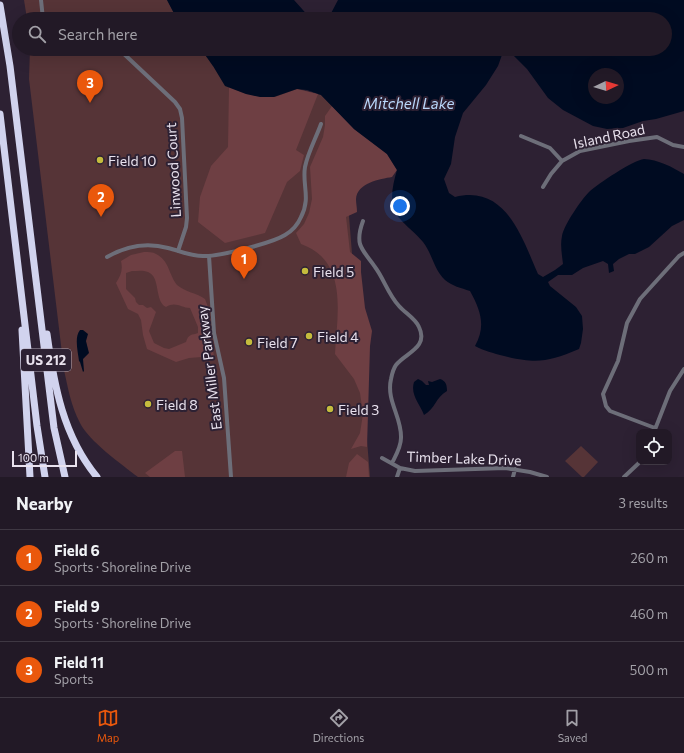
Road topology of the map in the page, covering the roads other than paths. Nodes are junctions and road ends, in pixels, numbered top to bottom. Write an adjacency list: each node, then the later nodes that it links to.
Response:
1 (41, 0): 3 (street)
2 (0, 6): 12 (highway, US 212)
3 (42, 12)
4 (126, 56): 14 (street, Linwood Court)
5 (0, 114): 13 (highway, US 212)
6 (321, 124): 16 (street)
7 (521, 136): 9 (street, Island Road)
8 (684, 147): 9 (street, Island Road)
9 (562, 161): 10 (street, Island Road)
10 (543, 187)
11 (363, 221): 22 (street)
12 (32, 242): 28 (highway, US 212); 29 (highway)
13 (16, 246): 26 (highway); 27 (highway, US 212)
14 (178, 251): 16 (street); 17 (street)
15 (684, 253): 19 (street)
16 (209, 256): 30 (street, East Miller Parkway)
17 (107, 257)
18 (684, 369): 20 (street)
19 (653, 429)
20 (655, 429)
21 (382, 458): 22 (street, Timber Lake Drive)
22 (392, 463): 24 (street, Timber Lake Drive)
23 (637, 465): 34 (street)
24 (400, 468): 25 (street, Timber Lake Drive); 31 (street)
25 (515, 469): 32 (street); 33 (street, Timber Lake Drive)
26 (30, 477)
27 (45, 477)
28 (65, 477)
29 (97, 477)
30 (231, 477)
31 (397, 477)
32 (513, 477)
33 (547, 477)
34 (624, 477)

